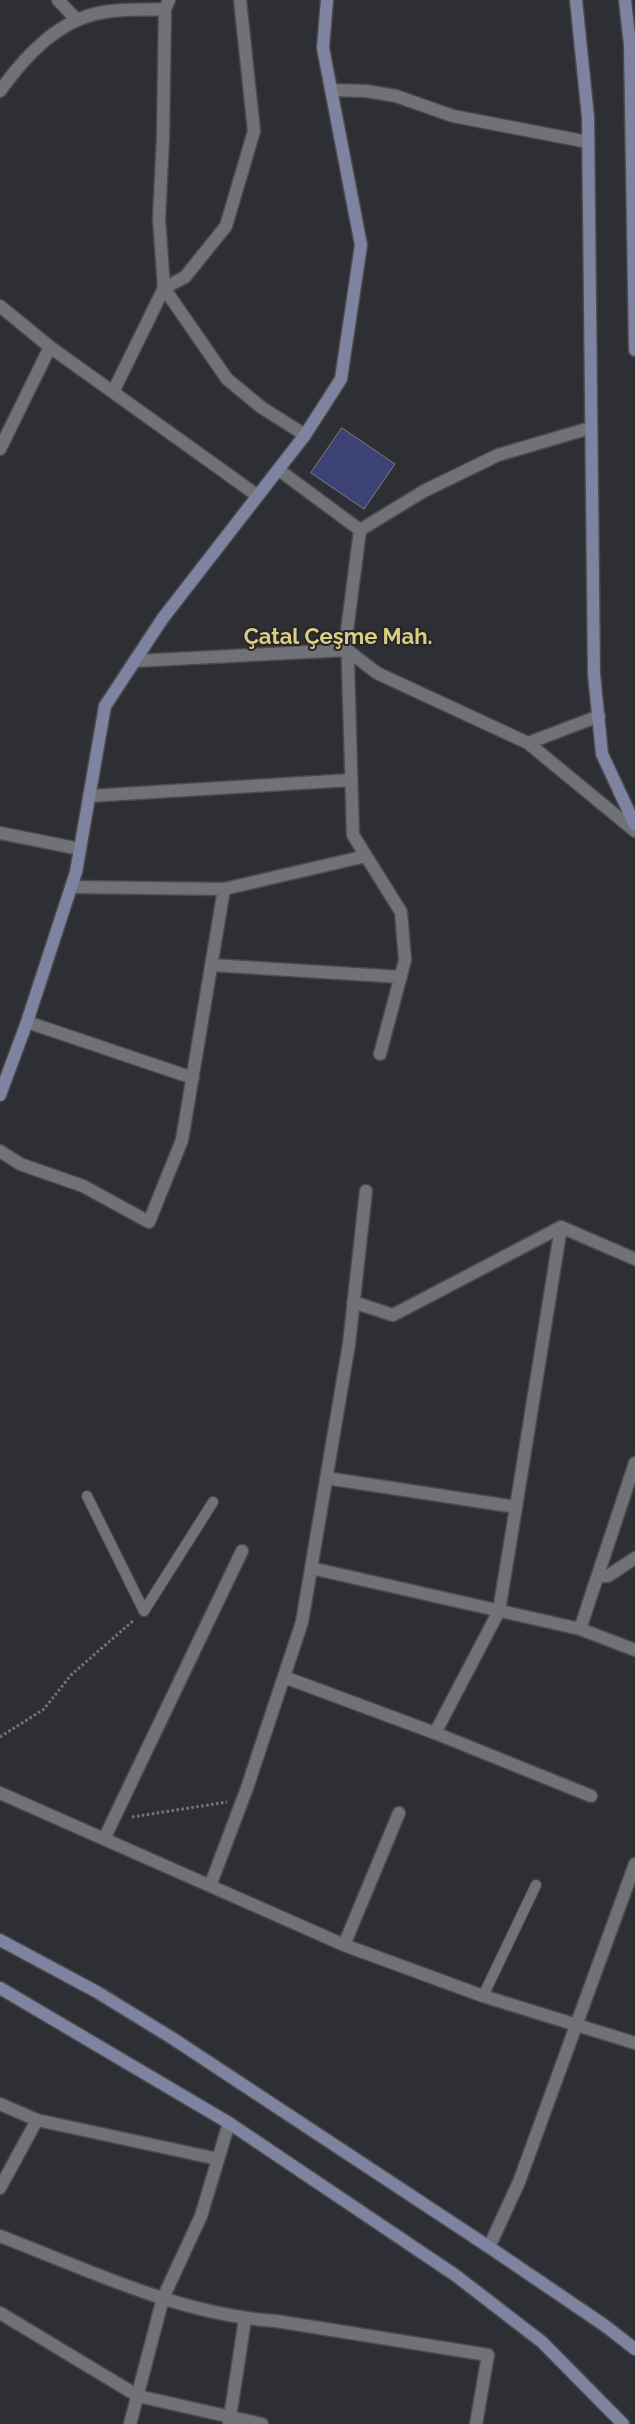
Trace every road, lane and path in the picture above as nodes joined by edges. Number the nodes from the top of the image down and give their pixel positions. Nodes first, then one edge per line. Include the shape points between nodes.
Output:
1 (58, 0) edge
2 (240, 0) edge
3 (328, 0) edge
4 (576, 0) edge
5 (625, 0) edge
6 (167, 5) edge
7 (104, 6) edge
8 (78, 20) junction
9 (331, 90) junction
10 (0, 91) edge
11 (588, 142) junction
12 (634, 162) edge
13 (164, 288) junction
14 (0, 306) edge
15 (50, 347) junction
16 (635, 350) edge
17 (113, 392) junction
18 (590, 428) junction
19 (305, 435) junction
20 (0, 450) edge
21 (279, 470) junction
22 (258, 496) junction
23 (360, 530) junction
24 (347, 650) junction
25 (136, 661) junction
26 (599, 716) junction
27 (528, 743) junction
28 (351, 780) junction
29 (89, 796) junction
30 (635, 825) edge
31 (635, 830) edge
32 (0, 833) edge
33 (80, 850) junction
34 (366, 856) junction
35 (72, 887) junction
36 (224, 889) junction
37 (212, 965) junction
38 (401, 977) junction
39 (27, 1022) junction
40 (380, 1054) dead end
41 (192, 1078) junction
42 (0, 1093) edge
43 (0, 1151) edge
44 (366, 1191) dead end
45 (561, 1227) junction
46 (635, 1259) edge
47 (353, 1302) junction
48 (635, 1463) edge
49 (326, 1478) junction
50 (86, 1496) dead end
51 (212, 1502) dead end
52 (516, 1507) junction
53 (242, 1551) dead end
54 (635, 1558) edge
55 (312, 1568) junction
56 (598, 1576) junction
57 (144, 1611) junction
58 (499, 1611) junction
59 (580, 1628) junction
60 (635, 1650) edge
61 (284, 1677) junction
62 (435, 1733) junction
63 (0, 1737) edge
64 (0, 1793) edge
65 (591, 1796) dead end
66 (243, 1799) junction
67 (399, 1813) dead end
68 (114, 1820) junction
69 (104, 1839) junction
70 (634, 1871) edge
71 (536, 1884) dead end
72 (210, 1886) junction
73 (0, 1940) edge
74 (344, 1945) junction
75 (0, 1988) edge
76 (484, 1996) junction
77 (576, 2024) junction
78 (635, 2043) edge
79 (0, 2104) edge
80 (37, 2120) junction
81 (229, 2123) junction
82 (218, 2159) junction
83 (0, 2188) edge
84 (0, 2236) edge
85 (489, 2247) junction
86 (163, 2298) junction
87 (0, 2313) edge
88 (246, 2319) junction
89 (635, 2349) edge
90 (138, 2396) junction
91 (230, 2420) edge
92 (130, 2424) edge
93 (262, 2424) edge
94 (476, 2424) edge
95 (623, 2424) edge

1 - 8 street
2 - 13 street via 254,131 226,226 185,277
3 - 9 street via 323,48
4 - 11 street
5 - 12 street
6 - 7 street
6 - 13 street via 158,219
7 - 8 street
8 - 10 street via 56,31 19,64
9 - 11 street via 396,96 453,116
9 - 19 street via 361,245 341,379
11 - 18 street
12 - 16 street
13 - 17 street
13 - 19 street via 227,378 261,407
14 - 15 street
15 - 17 street
15 - 20 street
17 - 22 street
18 - 23 street via 498,455 424,491
18 - 26 street via 594,674
19 - 21 street
21 - 22 street
21 - 23 street
22 - 25 street via 163,618
23 - 24 street
24 - 25 street
24 - 27 street via 377,673
24 - 28 street
25 - 29 street via 105,706
26 - 27 street
26 - 30 street via 602,754
27 - 31 street
28 - 29 street
28 - 34 street via 353,835
29 - 33 street
32 - 33 street
33 - 35 street
34 - 36 street
34 - 38 street via 401,912 405,960
35 - 36 street
35 - 39 street
36 - 37 street
37 - 38 street
37 - 41 street
38 - 40 street
39 - 41 street
39 - 42 street
41 - 43 street via 182,1140 149,1222 83,1186 20,1164
44 - 47 street
45 - 46 street
45 - 47 street via 393,1316
45 - 52 street
47 - 49 street
48 - 56 street
49 - 52 street
49 - 55 street
50 - 57 lane
51 - 57 lane
52 - 58 street
53 - 68 street
54 - 56 street via 608,1576
55 - 58 street
55 - 61 street via 302,1622
56 - 59 street
57 - 63 path via 71,1675 44,1709
58 - 59 street
58 - 62 street
59 - 60 street
61 - 62 street
61 - 66 street
62 - 65 street
64 - 69 street
66 - 68 path
66 - 72 street
67 - 74 street
68 - 69 street
69 - 72 street
70 - 77 street
71 - 76 lane
72 - 74 street
73 - 85 street via 97,1992 172,2038
74 - 76 street
75 - 81 street
76 - 77 street
77 - 78 street
77 - 85 street via 519,2182
79 - 80 street
80 - 82 street
80 - 83 street
81 - 82 street
81 - 95 street via 498,2307 542,2342
82 - 86 street via 201,2216
84 - 86 street
85 - 89 street
86 - 88 street
86 - 90 street
87 - 90 street
88 - 91 street
88 - 94 street via 488,2354
90 - 91 street
90 - 92 street
91 - 93 street

